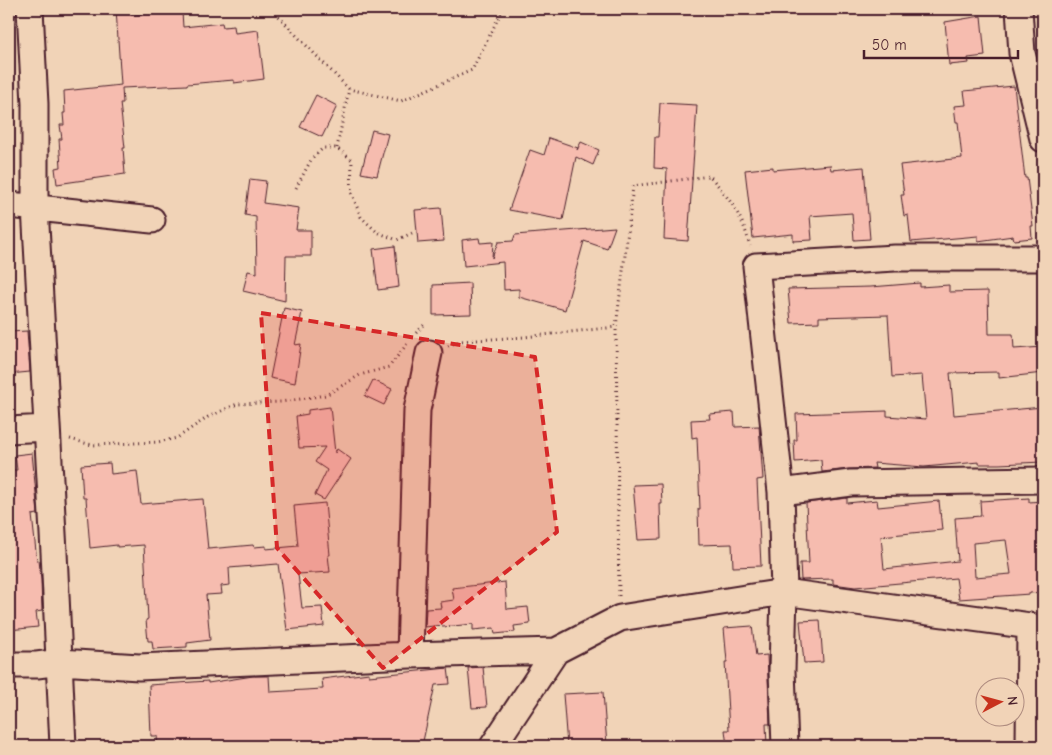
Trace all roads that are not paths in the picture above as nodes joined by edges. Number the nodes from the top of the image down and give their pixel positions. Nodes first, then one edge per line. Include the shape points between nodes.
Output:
1 (30, 9) edge
2 (1019, 9) edge
3 (1043, 139) edge
4 (9, 205) edge
5 (35, 207) junction
6 (152, 220) dead end
7 (1043, 258) edge
8 (430, 352) road end
9 (47, 428) junction
10 (9, 430) edge
11 (1043, 480) edge
12 (781, 492) junction
13 (784, 592) junction
14 (1036, 627) edge
15 (556, 651) junction
16 (410, 655) junction
17 (60, 662) junction
18 (9, 665) edge
19 (63, 746) edge
20 (493, 746) edge
21 (785, 746) edge
22 (1029, 746) edge

1 - 5 street via 36,104
2 - 3 street via 1022,53
4 - 5 street
5 - 6 street
5 - 9 street
7 - 12 street via 895,258 756,266
8 - 16 street via 417,410
9 - 10 street
9 - 17 street
11 - 12 street via 851,483
12 - 13 street
13 - 14 street
13 - 15 street via 620,618
13 - 21 street via 782,671
14 - 22 street
15 - 16 street
15 - 20 street
16 - 17 street via 139,667
17 - 18 street
17 - 19 street

